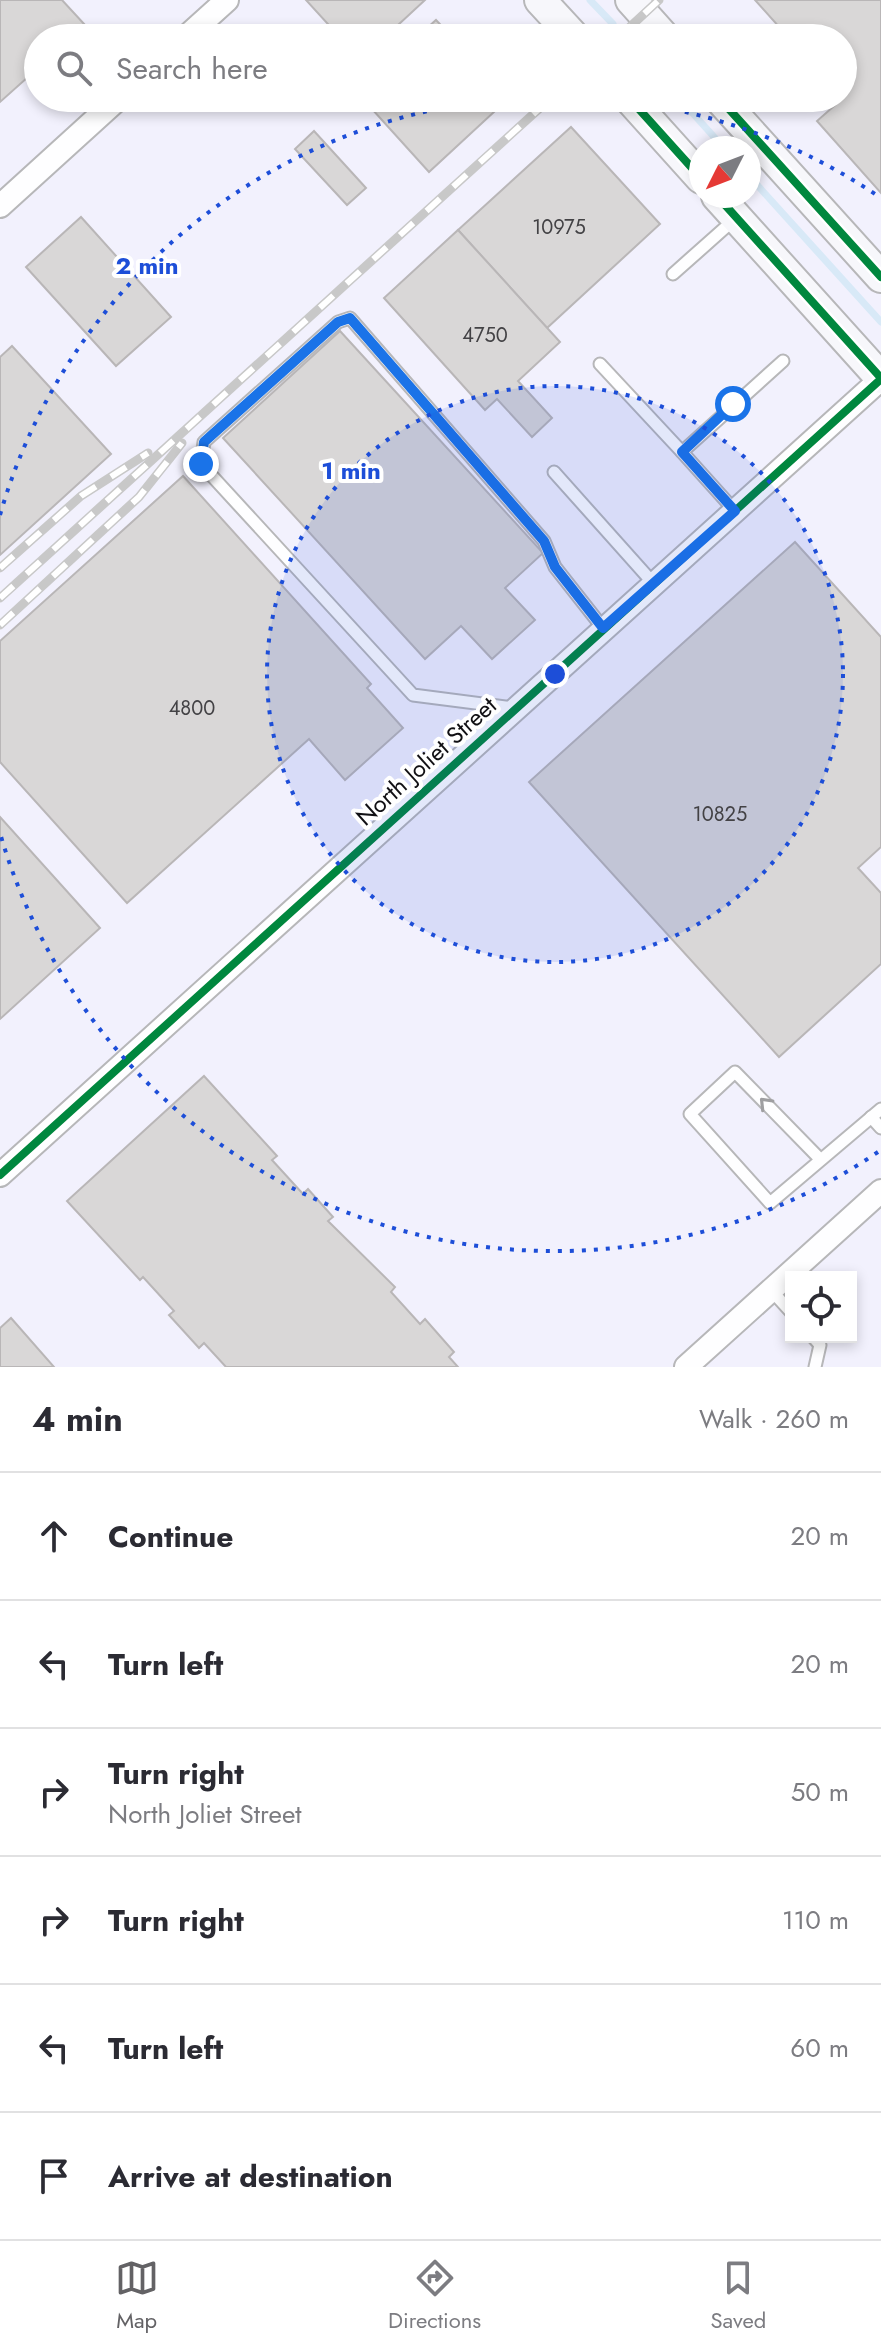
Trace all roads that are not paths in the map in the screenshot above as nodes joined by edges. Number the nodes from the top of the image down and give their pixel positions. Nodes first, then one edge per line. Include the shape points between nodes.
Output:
1 (227, 0) edge
2 (540, 0) edge
3 (631, 0) edge
4 (200, 24) edge
5 (562, 24) edge
6 (652, 24) edge
7 (104, 112) edge
8 (642, 112) edge
9 (732, 112) edge
10 (689, 165) edge
11 (0, 206) edge
12 (726, 208) edge
13 (728, 208) edge
14 (673, 274) dead end
15 (881, 277) edge
16 (783, 361) dead end
17 (600, 364) dead end
18 (881, 378) edge
19 (682, 452) junction
20 (554, 472) dead end
21 (735, 511) junction
22 (654, 584) junction
23 (603, 628) junction
24 (514, 708) junction
25 (876, 1113) edge
26 (881, 1128) edge
27 (820, 1159) junction
28 (0, 1175) edge
29 (881, 1191) edge
30 (771, 1290) junction
31 (785, 1305) edge
32 (818, 1343) edge
33 (686, 1367) edge
34 (815, 1367) edge

1 - 4 street
2 - 5 main road
3 - 6 main road
7 - 11 street
8 - 10 main road
9 - 15 main road
12 - 14 lane
13 - 18 main road
16 - 19 lane
17 - 19 lane
18 - 21 street, North Joliet Street
19 - 21 lane
20 - 22 lane
21 - 22 street, North Joliet Street
22 - 23 street, North Joliet Street
23 - 24 street, North Joliet Street
23 - 24 lane via 555,567 544,541 350,318 338,322 204,442 201,464 413,695
24 - 28 street, North Joliet Street
25 - 26 lane
25 - 27 lane
27 -> 27 lane via 735,1072 690,1114 770,1203
29 - 30 street
30 - 31 lane
30 - 33 street
32 - 34 lane

